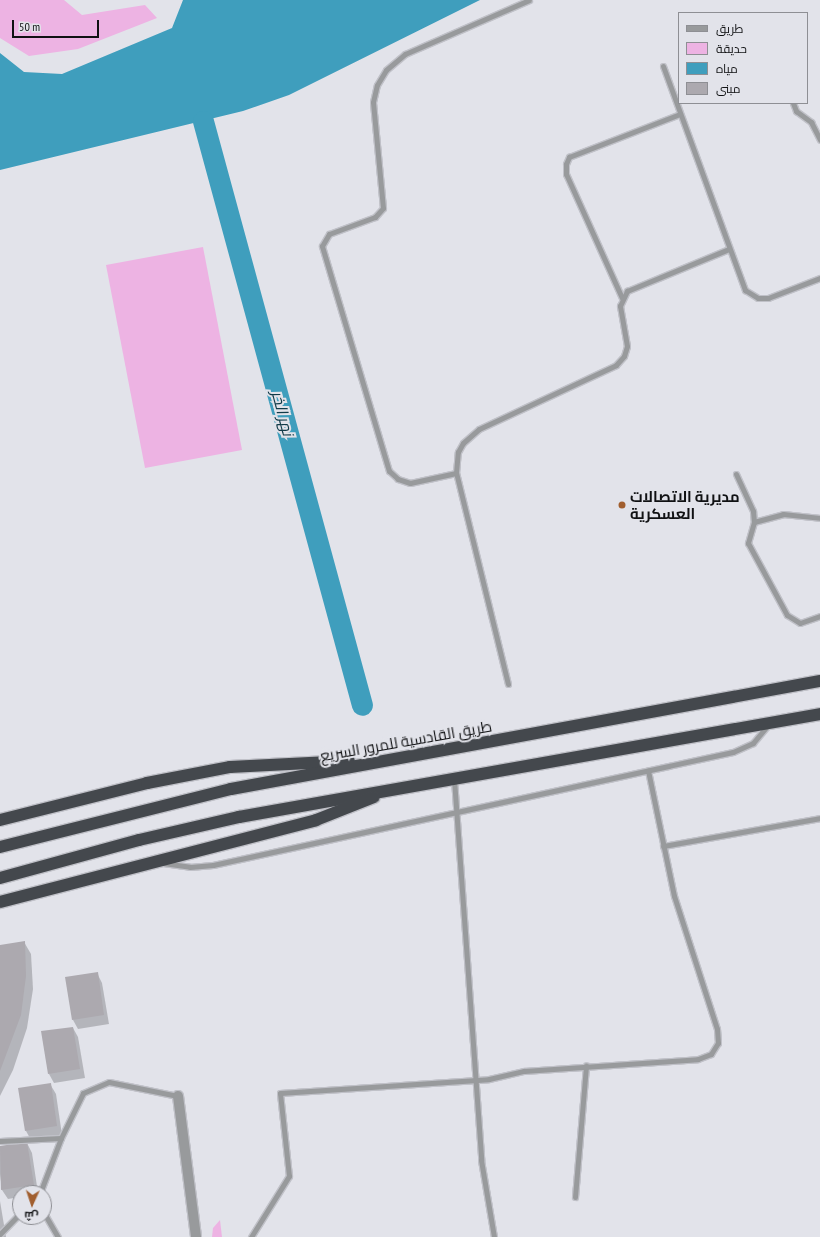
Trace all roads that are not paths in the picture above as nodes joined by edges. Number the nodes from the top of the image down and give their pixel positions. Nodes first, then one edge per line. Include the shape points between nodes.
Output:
1 (529, 0) edge
2 (662, 66) dead end
3 (793, 104) edge
4 (680, 114) junction
5 (820, 140) edge
6 (729, 249) junction
7 (820, 278) edge
8 (622, 298) junction
9 (456, 473) junction
10 (736, 474) dead end
11 (820, 518) edge
12 (754, 522) junction
13 (820, 616) edge
14 (820, 681) edge
15 (508, 684) dead end
16 (820, 714) edge
17 (769, 723) junction
18 (396, 759) junction
19 (648, 770) junction
20 (454, 778) junction
21 (403, 786) junction
22 (457, 812) junction
23 (820, 818) edge
24 (0, 820) edge
25 (663, 846) junction
26 (0, 847) edge
27 (157, 861) junction
28 (0, 878) edge
29 (0, 902) edge
30 (586, 1065) junction
31 (475, 1080) junction
32 (178, 1096) joint
33 (61, 1138) junction
34 (0, 1141) edge
35 (43, 1185) edge
36 (575, 1197) dead end
37 (12, 1221) edge
38 (51, 1225) edge
39 (0, 1234) edge
40 (58, 1237) edge
41 (196, 1237) edge
42 (251, 1237) edge
43 (494, 1237) edge

1 - 9 lane via 405,54 386,70 377,85 373,102 383,208 376,217 329,234 322,246 389,471 398,479 410,483
2 - 4 lane
3 - 5 lane via 796,111 811,122
4 - 6 lane
4 - 8 lane via 569,157 566,164 566,174
6 - 7 lane via 742,286 749,294 758,298 768,298
6 - 8 lane via 631,289
8 - 9 lane via 620,306 627,346 620,361 470,435 458,452
9 - 15 lane
10 - 12 lane via 753,511
11 - 12 lane via 783,514
12 - 13 lane via 748,543 787,615 800,623
14 - 18 highway, طريق القادسية للمرور السريع
16 - 17 highway
17 - 19 lane via 756,740 740,750
17 - 20 highway
18 - 24 highway via 230,767 147,783
18 - 26 highway, طريق القادسية للمرور السريع via 231,789
19 - 22 lane
19 - 25 lane
20 - 21 highway
20 - 22 lane
21 - 27 highway via 316,820
21 - 28 highway via 239,817 139,840
22 - 27 lane via 213,865 179,866
22 - 31 lane
23 - 25 lane
25 - 30 lane via 674,896 718,1029 718,1043 711,1054 698,1059
27 - 29 highway
30 - 31 lane via 524,1071
30 - 36 lane
31 - 42 lane via 280,1092 289,1176
31 - 43 lane via 480,1160
32 - 33 lane via 109,1082 83,1093
32 - 41 street
33 - 34 lane
33 - 35 lane
37 - 39 lane
38 - 40 lane

